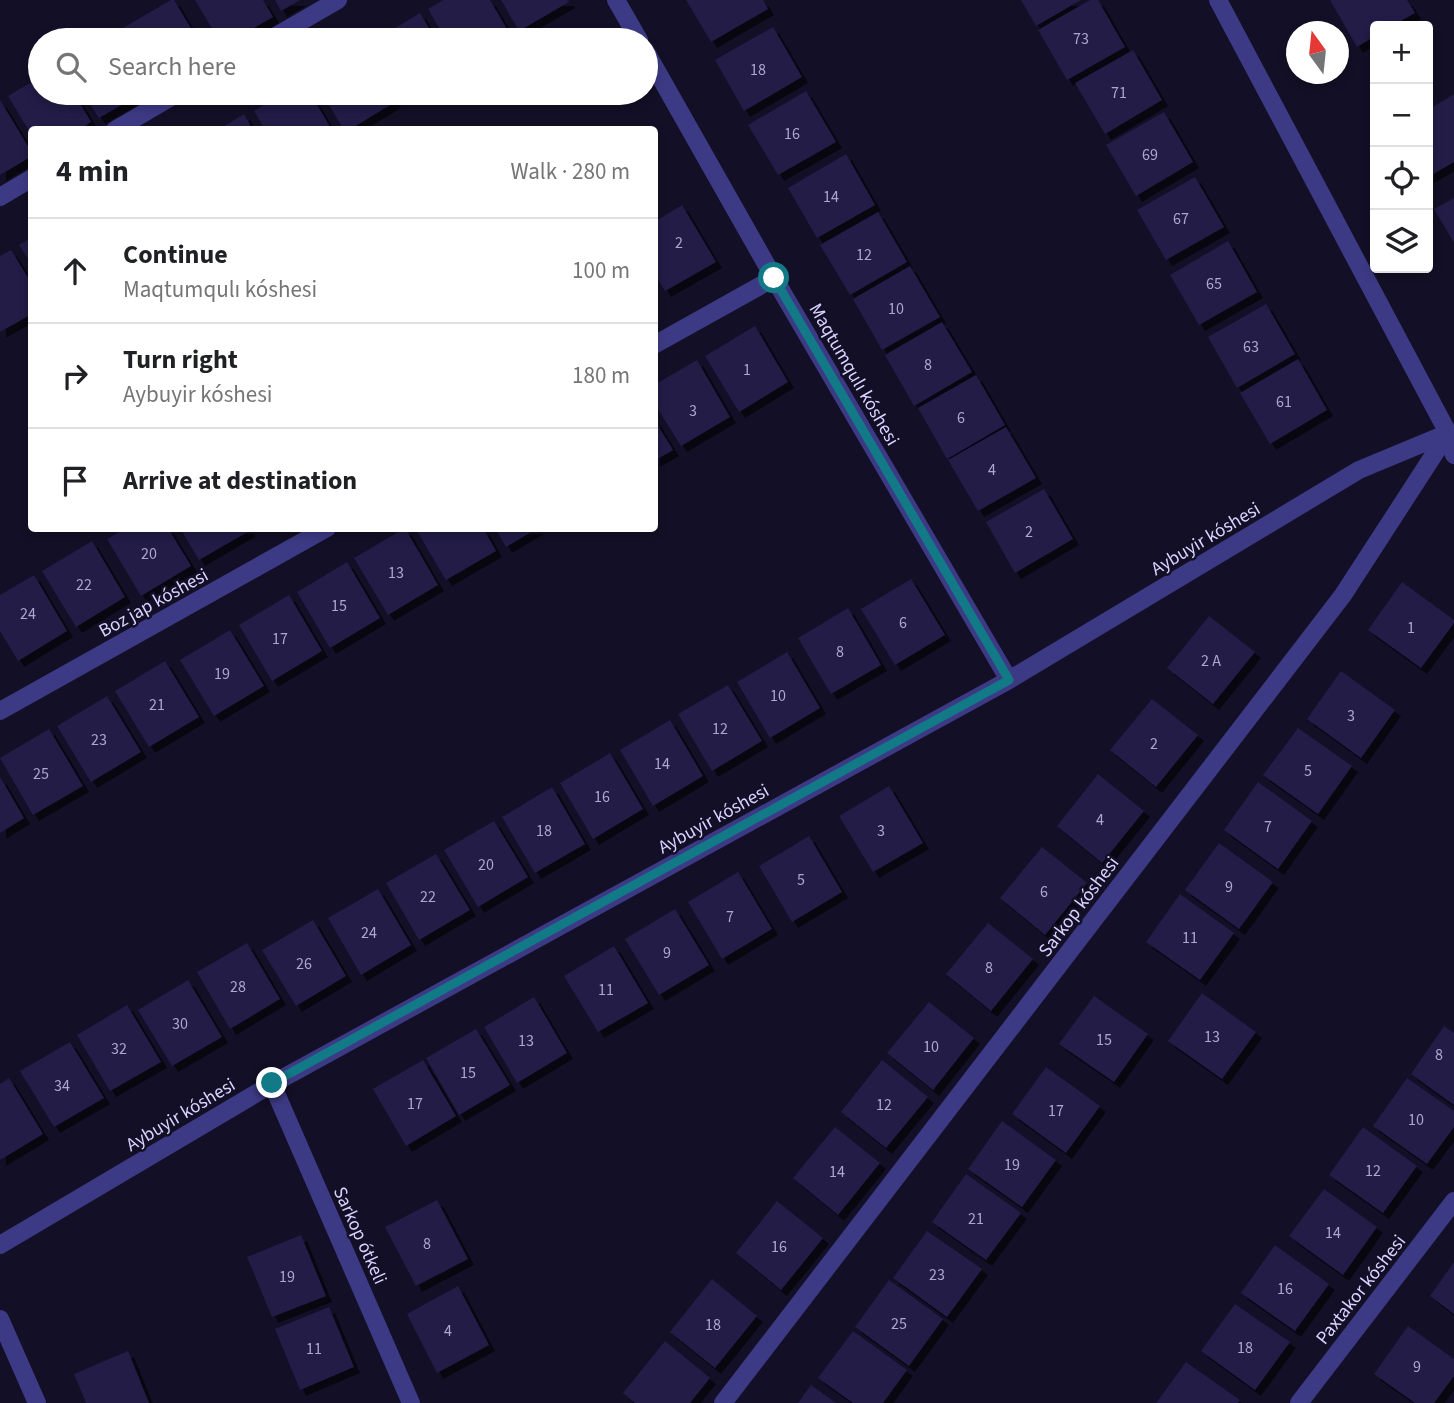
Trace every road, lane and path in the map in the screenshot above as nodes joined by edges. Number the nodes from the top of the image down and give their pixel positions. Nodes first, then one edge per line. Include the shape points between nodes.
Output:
1 (338, 0) edge
2 (616, 0) edge
3 (1218, 0) edge
4 (290, 28) edge
5 (632, 28) edge
6 (658, 73) edge
7 (158, 105) edge
8 (122, 126) edge
9 (28, 180) edge
10 (0, 197) edge
11 (774, 278) junction
12 (658, 343) edge
13 (1451, 429) edge
14 (1454, 455) edge
15 (320, 532) edge
16 (1009, 680) junction
17 (0, 712) edge
18 (272, 1083) junction
19 (1454, 1201) edge
20 (0, 1245) edge
21 (0, 1319) edge
22 (37, 1403) edge
23 (411, 1403) edge
24 (723, 1403) edge
25 (1299, 1403) edge

1 - 4 street
2 - 5 street
3 - 13 street
6 - 11 street, Maqtumqulı kóshesi
7 - 8 street
9 - 10 street
11 - 12 street
11 - 16 street, Maqtumqulı kóshesi
13 - 14 street
13 - 16 street, Aybuyir kóshesi via 1359,470
13 - 24 street, Sarkop kóshesi via 1343,595
15 - 17 street, Boz jap kóshesi
16 - 18 street, Aybuyir kóshesi
18 - 20 street, Aybuyir kóshesi
18 - 23 street, Sarkop ótkeli
19 - 25 street, Paxtakor kóshesi
21 - 22 street

